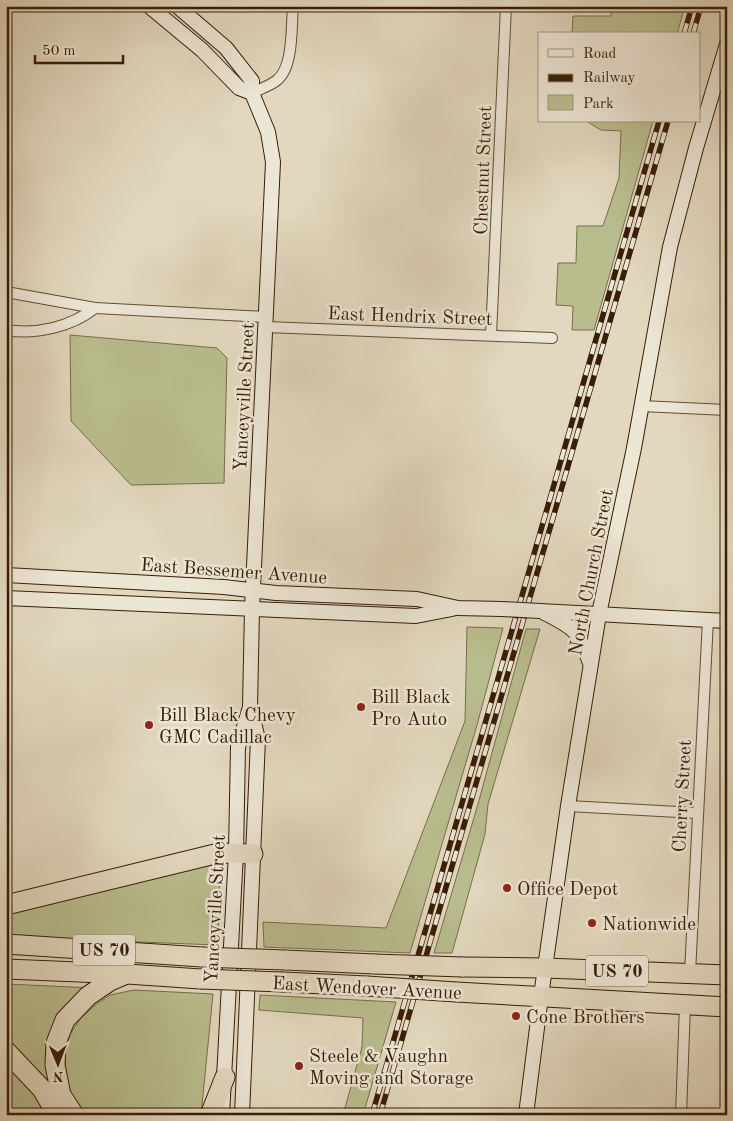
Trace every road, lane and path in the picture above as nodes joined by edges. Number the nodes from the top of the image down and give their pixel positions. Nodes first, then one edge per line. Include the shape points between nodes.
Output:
1 (149, 6) edge
2 (177, 6) edge
3 (292, 6) edge
4 (506, 6) edge
5 (727, 44) edge
6 (252, 93) junction
7 (6, 292) edge
8 (95, 308) junction
9 (266, 322) junction
10 (6, 330) edge
11 (491, 336) junction
12 (552, 338) dead end
13 (641, 406) junction
14 (727, 410) edge
15 (6, 576) edge
16 (253, 590) junction
17 (6, 598) edge
18 (458, 608) junction
19 (252, 609) junction
20 (540, 611) junction
21 (599, 614) junction
22 (708, 620) junction
23 (727, 621) edge
24 (591, 666) junction
25 (250, 707) junction
26 (568, 806) junction
27 (697, 813) junction
28 (244, 854) junction
29 (6, 905) edge
30 (6, 944) edge
31 (545, 968) junction
32 (6, 969) edge
33 (690, 973) junction
34 (127, 974) junction
35 (727, 975) edge
36 (541, 996) junction
37 (685, 1005) junction
38 (727, 1007) edge
39 (6, 1051) edge
40 (224, 1077) junction
41 (57, 1115) edge
42 (74, 1115) edge
43 (210, 1115) edge
44 (222, 1115) edge
45 (242, 1115) edge
46 (526, 1115) edge
47 (681, 1115) edge

1 - 6 main road via 202,50 239,88
2 - 6 main road, Yanceyville Street via 226,48 252,81
3 - 6 street via 285,70 276,81
4 - 11 street, Chestnut Street
5 - 13 main road, North Church Street via 670,247
6 - 9 main road, Yanceyville Street via 268,132 273,162
7 - 8 street, East Hendrix Street
8 - 9 street, East Hendrix Street
8 - 10 street via 84,317 53,328
9 - 11 street, East Hendrix Street
9 - 16 main road, Yanceyville Street
11 - 12 street, East Hendrix Street
13 - 14 street
13 - 21 main road, North Church Street
15 - 16 main road, East Bessemer Avenue
16 - 18 main road, East Bessemer Avenue via 417,599
16 - 19 main road, Yanceyville Street
17 - 19 main road, East Bessemer Avenue
18 - 19 main road, East Bessemer Avenue via 416,616
18 - 20 main road, East Bessemer Avenue, bridge
19 - 25 main road, Yanceyville Street
20 - 21 main road, East Bessemer Avenue
20 - 24 main road via 576,632
21 - 22 main road, East Bessemer Avenue
21 - 24 main road, North Church Street
22 - 23 main road, East Bessemer Avenue
22 - 27 street, Cherry Street
24 - 26 main road, North Church Street
25 - 28 main road, Yanceyville Street via 258,739
25 - 28 main road, Yanceyville Street via 238,747
26 - 27 street
26 - 31 main road, North Church Street
27 - 33 street, Cherry Street
28 - 29 highway via 219,853
28 - 40 main road, Yanceyville Street
28 - 45 main road, Yanceyville Street
30 - 31 highway, East Wendover Avenue / US 70, bridge via 202,957
31 - 33 highway, East Wendover Avenue / US 70
31 - 36 main road, North Church Street
32 - 34 highway, East Wendover Avenue / US 70
33 - 35 highway, East Wendover Avenue / US 70
34 - 36 highway, East Wendover Avenue / US 70, bridge
34 - 42 highway via 88,996 66,1020 56,1043 55,1065 61,1095
36 - 37 highway, East Wendover Avenue / US 70
36 - 46 main road, North Church Street
37 - 38 highway, East Wendover Avenue / US 70
37 - 47 street
39 - 41 highway via 42,1089
40 - 43 highway
40 - 44 main road, Yanceyville Street

